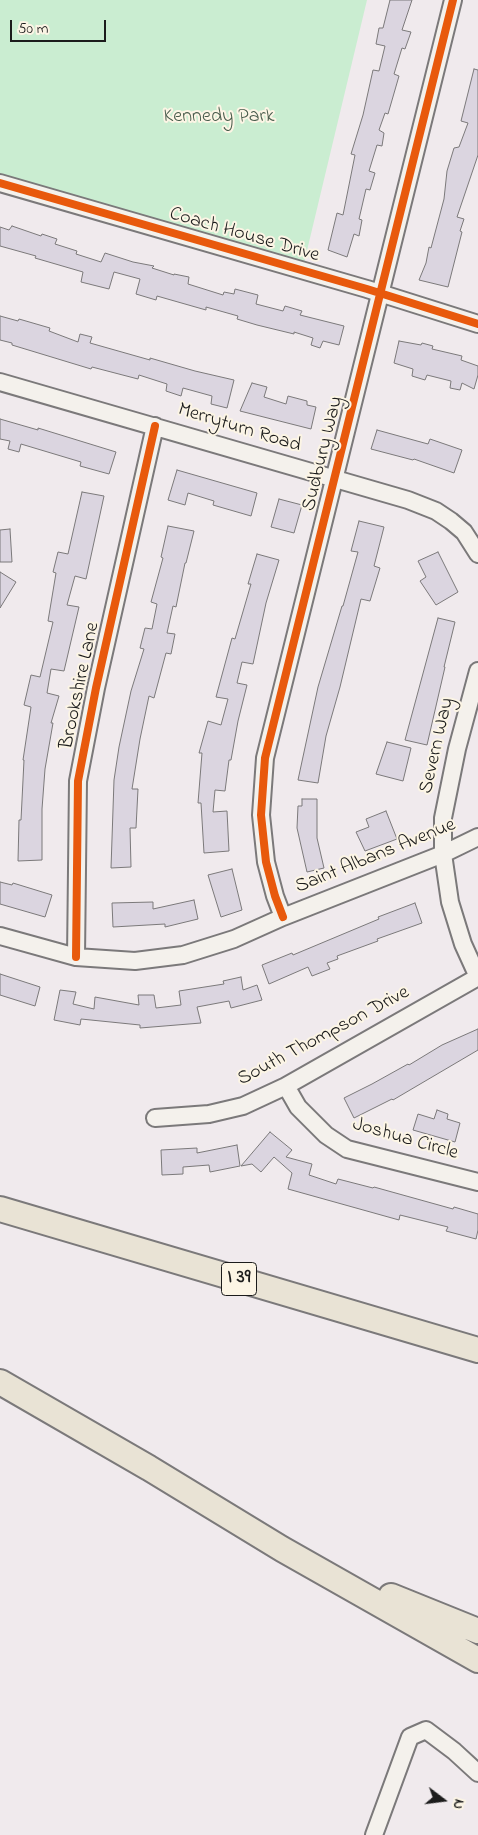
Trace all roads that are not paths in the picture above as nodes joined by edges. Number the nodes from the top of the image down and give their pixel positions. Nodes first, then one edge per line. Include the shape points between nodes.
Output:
1 (453, 0) edge
2 (0, 183) edge
3 (382, 293) junction
4 (478, 324) edge
5 (0, 382) edge
6 (154, 426) junction
7 (335, 480) junction
8 (478, 554) edge
9 (478, 671) edge
10 (478, 837) edge
11 (443, 854) junction
12 (283, 917) junction
13 (0, 936) edge
14 (76, 957) junction
15 (478, 977) edge
16 (286, 1086) junction
17 (154, 1118) dead end
18 (478, 1182) edge
19 (4, 1210) edge
20 (478, 1334) edge
21 (478, 1350) edge
22 (0, 1382) edge
23 (308, 1564) junction
24 (478, 1631) edge
25 (478, 1660) edge
26 (478, 1773) edge
27 (374, 1835) edge

1 - 3 street, Sudbury Way
2 - 3 street, Coach House Drive
3 - 4 street, Coach House Drive
3 - 7 street, Sudbury Way
5 - 6 street, Merryturn Road
6 - 7 street, Merryturn Road
6 - 14 street, Brookshire Lane via 78,781
7 - 8 street, Merryturn Road via 436,511 464,532
7 - 12 street, Sudbury Way via 265,758 261,815 266,862
9 - 11 street, Severn Way via 443,818
10 - 11 street, Saint Albans Avenue
11 - 12 street, Saint Albans Avenue
11 - 15 street, Severn Way via 450,902 463,944
12 - 14 street, Saint Albans Avenue via 234,939 183,955 135,961
13 - 14 street, Saint Albans Avenue
15 - 16 street, South Thompson Drive
16 - 17 street, South Thompson Drive via 242,1106 209,1114
16 - 18 street, Joshua Circle via 298,1107 326,1135 347,1149
19 - 20 highway
19 - 21 highway, I 39
22 - 23 highway
23 - 24 highway
23 - 25 highway
26 - 27 street via 426,1730 410,1737

